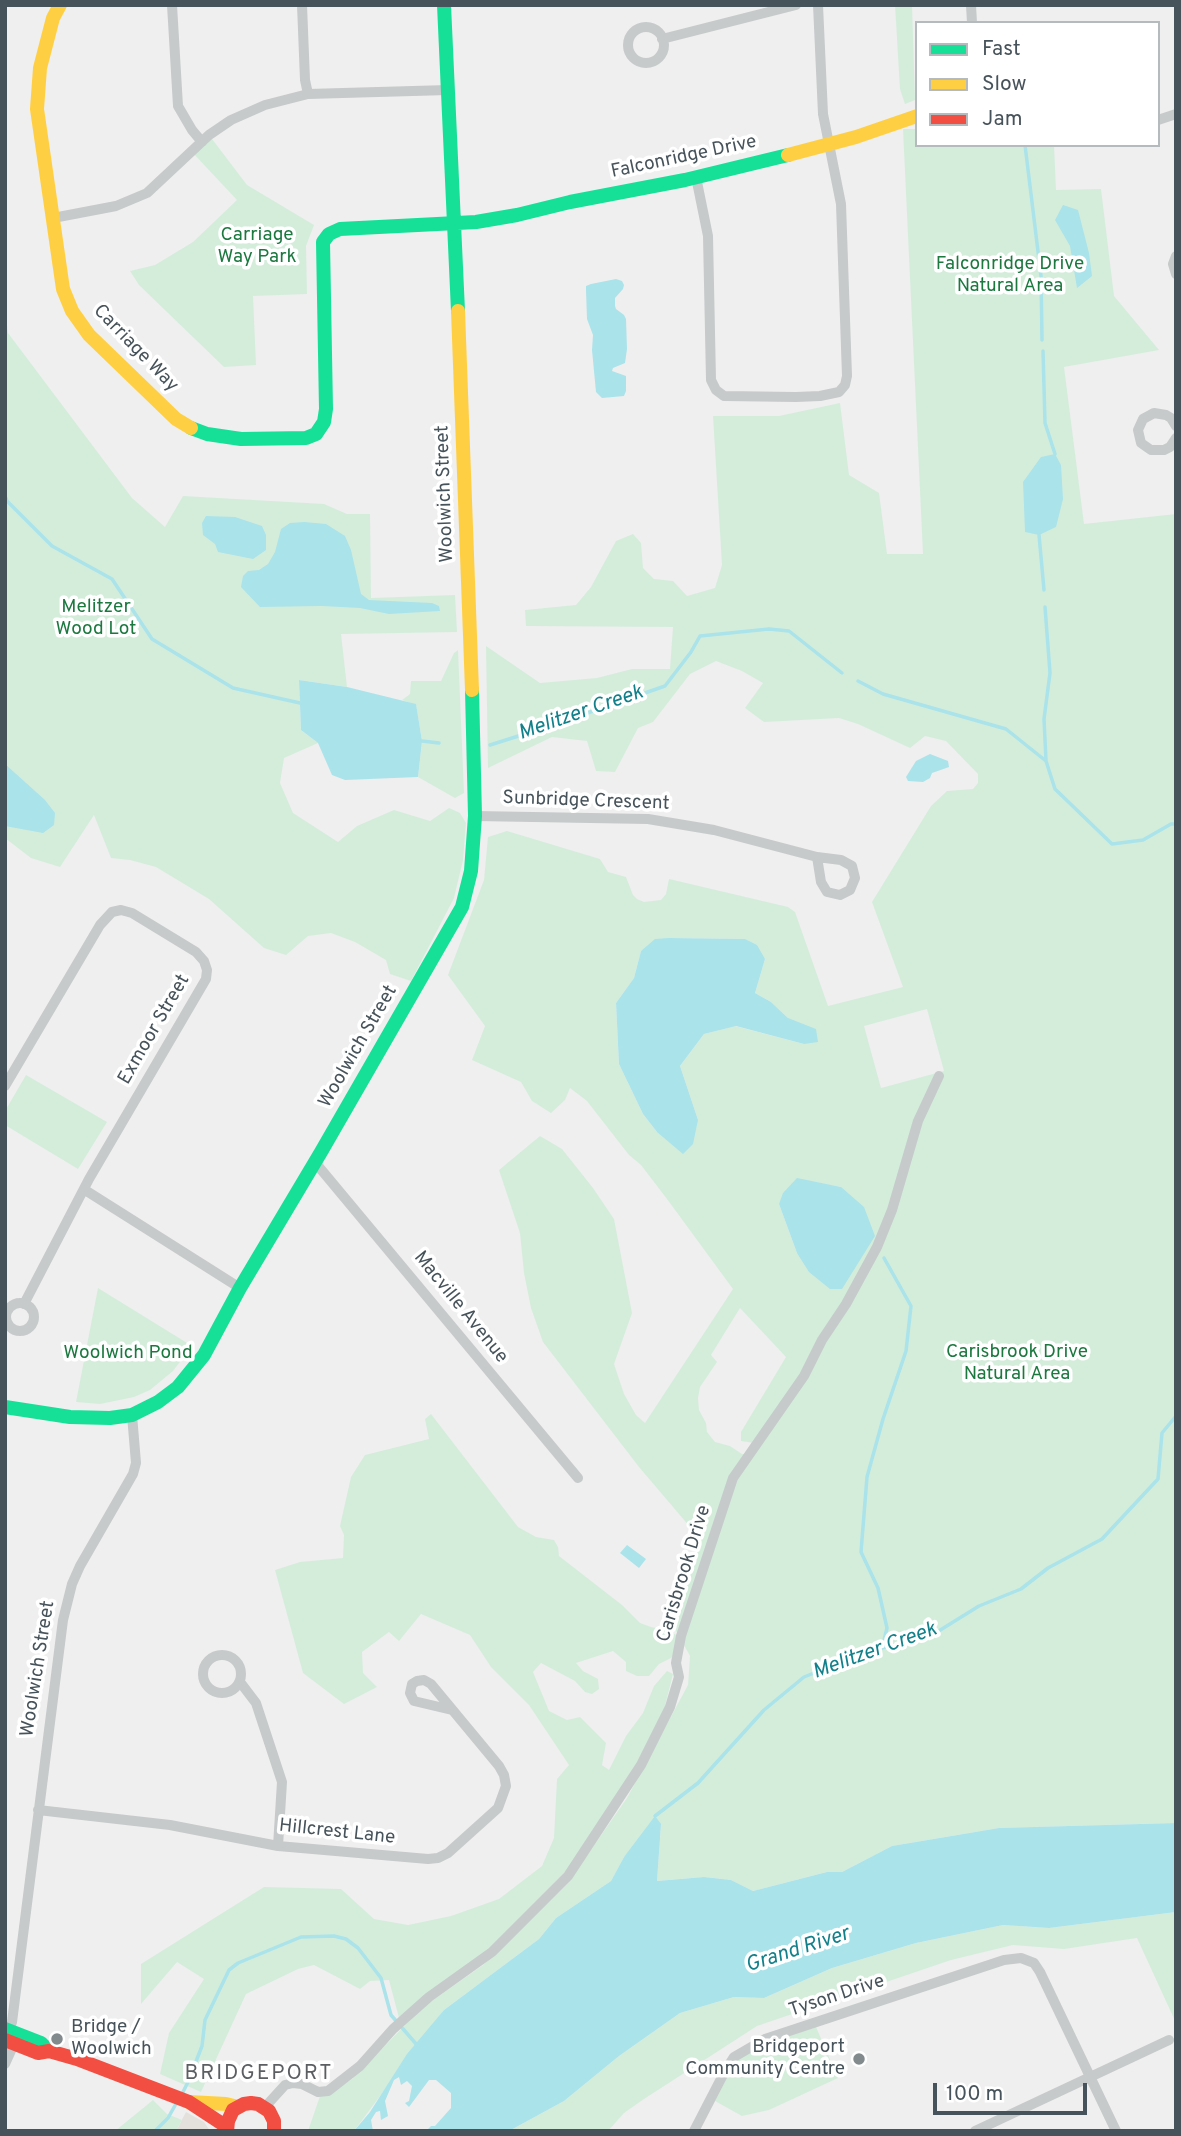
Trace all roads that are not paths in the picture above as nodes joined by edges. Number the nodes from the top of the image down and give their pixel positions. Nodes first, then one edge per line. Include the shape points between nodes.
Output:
1 (60, 5) edge
2 (172, 5) edge
3 (302, 5) edge
4 (444, 5) edge
5 (796, 5) edge
6 (818, 5) edge
7 (662, 39) dead end
8 (448, 90) junction
9 (308, 94) junction
10 (915, 117) edge
11 (202, 142) junction
12 (829, 144) junction
13 (696, 177) junction
14 (53, 218) junction
15 (455, 224) junction
16 (1176, 256) edge
17 (1176, 274) edge
18 (1176, 424) edge
19 (1176, 438) edge
20 (475, 816) junction
21 (817, 857) junction
22 (939, 1076) dead end
23 (5, 1086) edge
24 (314, 1161) junction
25 (85, 1190) junction
26 (240, 1288) junction
27 (24, 1304) dead end
28 (5, 1407) edge
29 (132, 1415) junction
30 (578, 1478) dead end
31 (240, 1682) junction
32 (452, 1710) dead end
33 (38, 1810) junction
34 (278, 1846) junction
35 (8, 2036) edge
36 (1169, 2040) dead end
37 (5, 2064) edge
38 (1091, 2077) junction
39 (189, 2102) junction
40 (238, 2106) junction
41 (265, 2107) junction
42 (227, 2129) edge
43 (276, 2129) edge
44 (694, 2131) edge
45 (975, 2131) edge
46 (1116, 2131) edge

1 - 14 street, Carriage Way via 52,18 40,68 37,109
2 - 11 street via 178,106
3 - 9 street
4 - 8 street, Woolwich Street
5 - 7 street
6 - 12 street via 823,114
8 - 9 street
8 - 15 street, Woolwich Street
9 - 11 street via 231,120
10 - 12 street, Falconridge Drive
11 - 14 street via 147,193 116,206
12 - 13 street, Falconridge Drive
12 - 13 street via 842,217 846,376 839,392 796,397 724,396 716,390 711,380 708,236
13 - 15 street, Falconridge Drive
14 - 15 street, Carriage Way via 63,289 89,335 176,419 207,434 241,439 306,438 316,434 324,422 323,242 330,234 340,229
15 - 20 street, Woolwich Street
16 - 17 street
18 - 19 street via 1166,415 1154,413 1143,419 1138,430 1141,443 1151,450 1164,450
20 - 21 street, Sunbridge Crescent via 648,819 714,830
20 - 24 street, Woolwich Street via 471,871 462,907
21 - 21 street, Sunbridge Crescent via 827,892 840,895 850,890 855,878 852,866
22 - 41 street, Carisbrook Drive via 918,1122 877,1247 804,1376 733,1478 681,1636 679,1677 670,1707 641,1765 568,1876 492,1952 429,1997 360,2066 327,2091 285,2085
23 - 25 street, Exmoor Street via 112,912 132,913 204,961 206,979
24 - 26 street, Woolwich Street
24 - 30 street, Macville Avenue
25 - 26 street
25 - 27 street
26 - 29 street, Woolwich Street via 190,1373 158,1402
28 - 29 street via 71,1417
29 - 33 street, Woolwich Street via 133,1474 80,1566 62,1620
31 - 31 street via 239,1664 231,1656 218,1655 204,1667 207,1686 218,1693 231,1692
31 - 34 street via 256,1703 282,1782
32 - 34 street, Hillcrest Lane via 499,1766 506,1786 498,1808 447,1853 428,1859
33 - 34 street, Hillcrest Lane via 170,1825
33 - 35 street, Woolwich Street
35 - 37 street, Woolwich Street
35 - 39 street via 41,2043 49,2051
36 - 38 street
38 - 44 street, Tyson Drive via 1041,1972 1021,1958 1004,1960 765,2039 734,2057
38 - 45 street
38 - 46 street
39 - 40 street
39 - 42 street
40 - 41 street
40 - 42 street
41 - 43 street

